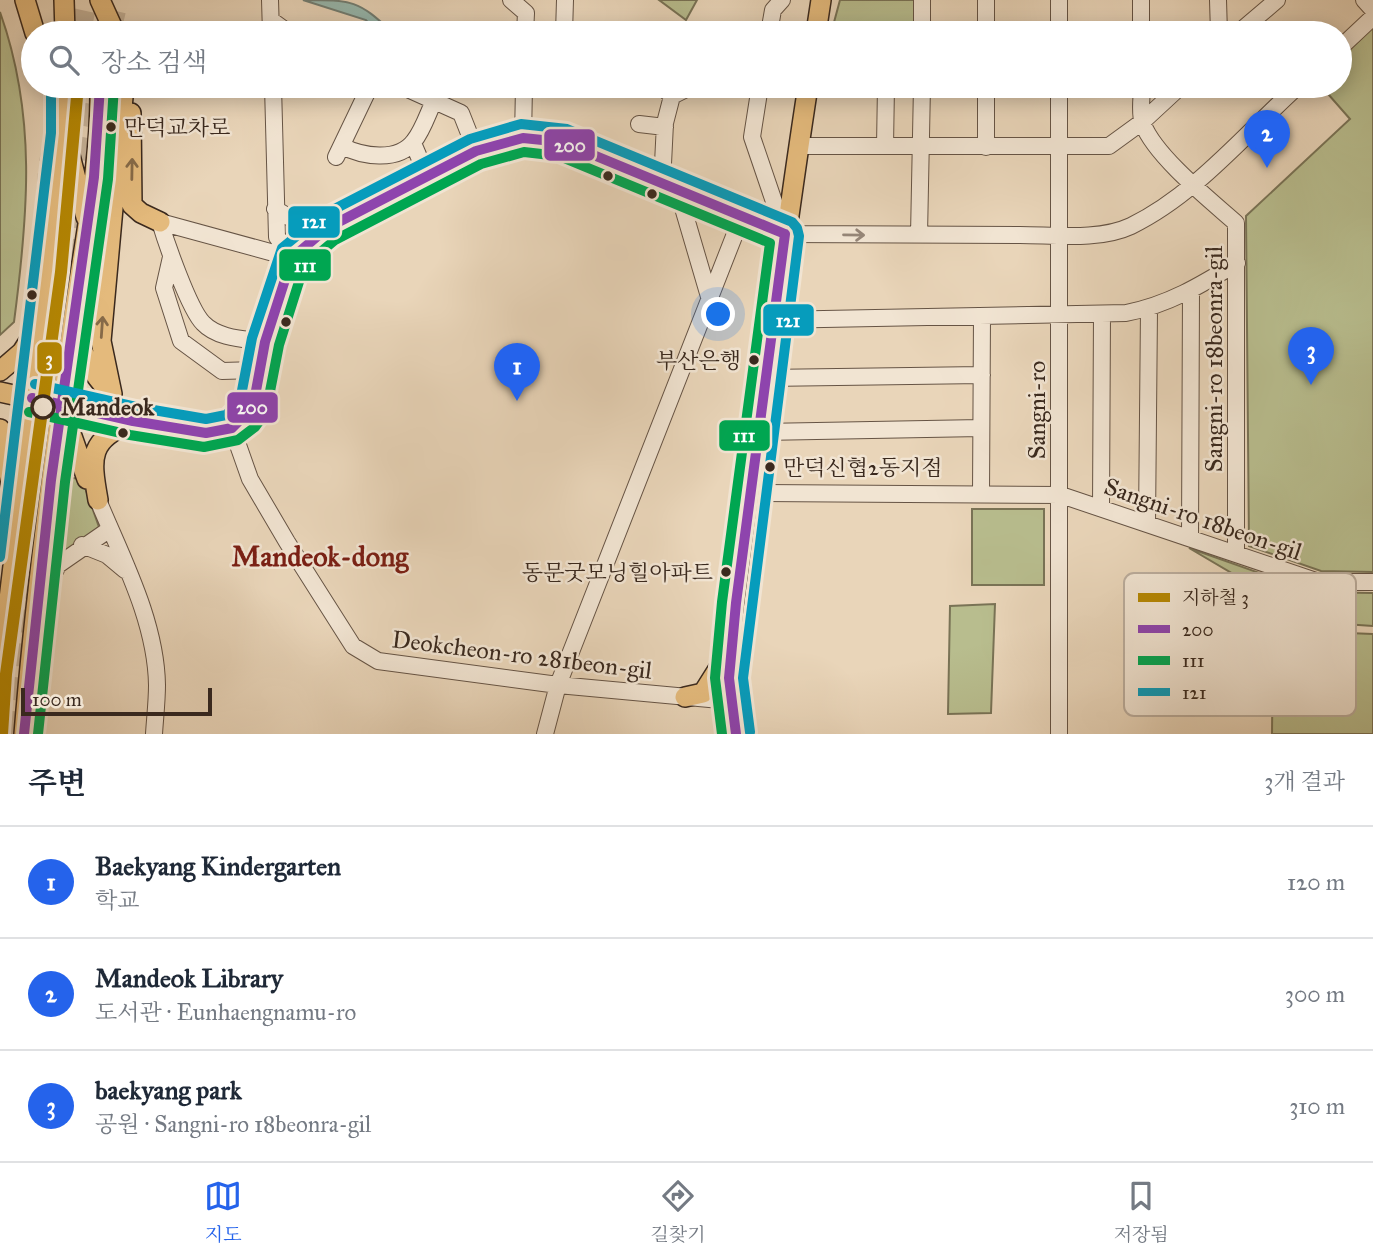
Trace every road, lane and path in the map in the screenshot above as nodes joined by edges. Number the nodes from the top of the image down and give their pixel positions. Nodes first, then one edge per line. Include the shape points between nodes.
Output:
1 (25, 0) edge
2 (64, 0) edge
3 (100, 0) edge
4 (511, 0) edge
5 (565, 0) edge
6 (782, 0) edge
7 (821, 0) edge
8 (922, 0) edge
9 (986, 0) edge
10 (1059, 0) edge
11 (1141, 0) edge
12 (1218, 0) edge
13 (1277, 0) edge
14 (1364, 0) edge
15 (270, 1) edge
16 (1373, 10) edge
17 (1373, 17) edge
18 (32, 21) edge
19 (65, 21) edge
20 (100, 21) edge
21 (110, 21) edge
22 (271, 21) edge
23 (526, 21) edge
24 (564, 21) edge
25 (771, 21) edge
26 (818, 21) edge
27 (922, 21) edge
28 (986, 21) edge
29 (1059, 21) edge
30 (1141, 21) edge
31 (1219, 21) edge
32 (1252, 21) edge
33 (1352, 37) edge
34 (54, 98) edge
35 (65, 98) edge
36 (100, 98) edge
37 (125, 98) edge
38 (128, 98) edge
39 (272, 98) edge
40 (364, 98) edge
41 (427, 98) edge
42 (524, 98) edge
43 (671, 98) edge
44 (754, 98) edge
45 (806, 98) edge
46 (886, 98) edge
47 (922, 98) edge
48 (986, 98) edge
49 (1059, 98) edge
50 (1142, 98) edge
51 (1168, 98) edge
52 (1285, 98) edge
53 (434, 101) junction
54 (1142, 122) junction
55 (639, 124) dead end
56 (665, 127) junction
57 (65, 134) junction
58 (523, 138) junction
59 (413, 143) junction
60 (799, 146) junction
61 (885, 146) junction
62 (921, 147) junction
63 (986, 147) junction
64 (1059, 147) junction
65 (476, 151) junction
66 (427, 176) junction
67 (1192, 184) junction
68 (670, 187) junction
69 (275, 209) junction
70 (742, 216) junction
71 (160, 222) junction
72 (89, 228) junction
73 (327, 228) junction
74 (785, 234) junction
75 (1059, 234) junction
76 (919, 235) junction
77 (171, 257) junction
78 (292, 258) junction
79 (1237, 263) junction
80 (1191, 292) junction
81 (710, 300) junction
82 (1149, 309) junction
83 (74, 314) junction
84 (1102, 314) junction
85 (982, 316) junction
86 (1059, 316) junction
87 (772, 320) junction
88 (41, 323) junction
89 (265, 342) junction
90 (260, 370) junction
91 (0, 371) edge
92 (982, 375) junction
93 (766, 378) junction
94 (0, 392) edge
95 (111, 394) junction
96 (32, 398) junction
97 (61, 404) junction
98 (133, 421) junction
99 (232, 428) junction
100 (981, 428) junction
101 (0, 429) edge
102 (760, 432) junction
103 (751, 493) junction
104 (981, 494) junction
105 (1060, 495) junction
106 (99, 500) junction
107 (1101, 508) junction
108 (18, 515) junction
109 (1147, 523) junction
110 (110, 528) junction
111 (1190, 537) junction
112 (82, 545) junction
113 (1236, 553) junction
114 (1293, 573) edge
115 (132, 581) junction
116 (736, 603) junction
117 (34, 613) junction
118 (0, 674) edge
119 (558, 685) junction
120 (685, 697) junction
121 (731, 701) junction
122 (24, 734) edge
123 (154, 734) edge
124 (545, 734) edge
125 (736, 734) edge
126 (1059, 734) edge

1 - 18 main road
2 - 19 main road
3 - 20 main road
3 - 21 main road
4 - 23 street via 526,13
5 - 24 street
6 - 25 street
7 - 26 main road
8 - 27 street
9 - 28 street
10 - 29 street
11 - 30 street
12 - 31 street
13 - 32 street
14 - 16 street
15 - 22 street
17 - 33 street
34 - 57 main road
35 - 57 main road
36 - 72 main road
95 -> 37 main road via 101,341
71 -> 38 main road via 132,205 133,125
39 - 69 street
40 - 59 street via 339,151 380,155
41 - 53 street
42 - 58 street
43 - 56 street
44 - 74 street via 752,137
45 - 60 main road
46 - 61 street
47 - 62 street
48 - 63 street
49 - 64 street, Sangni-ro
50 - 54 street
51 - 54 street
52 - 67 street
53 - 59 street
53 - 65 street via 461,113
54 - 64 street via 1109,146
54 - 67 street, Sangni-ro 18beonra-gil
55 - 56 street
56 - 68 street
57 - 72 main road
57 - 88 main road
58 - 65 main road
58 - 68 main road via 562,142
59 - 66 street
60 - 61 street
60 - 74 main road
61 - 62 street
62 - 63 street
62 - 76 street
63 - 64 street
64 - 75 street, Sangni-ro
65 - 66 main road
66 - 73 main road
67 - 75 street via 1129,227
67 - 79 street, Sangni-ro 18beonra-gil via 1236,223
68 - 70 main road
68 - 81 street
69 - 73 street via 303,225
69 - 78 street via 277,237
70 - 74 main road
70 - 81 street
71 - 77 street
71 - 78 street
72 - 83 main road
73 - 78 main road
74 -> 76 street
74 - 87 main road
75 - 76 street
75 - 86 street, Sangni-ro
77 - 89 street via 202,323 224,336
77 - 90 street via 164,288 181,341 222,371
78 - 89 main road
79 - 80 street
79 - 113 street, Sangni-ro 18beonra-gil
80 - 82 street
80 - 111 street
81 - 119 street
82 - 84 street
82 - 109 street
83 - 95 main road via 80,350
83 - 97 main road
84 - 86 street
84 - 107 street
85 - 86 street
85 - 87 street
85 - 92 street
86 - 105 street, Sangni-ro
87 - 93 main road
88 - 91 main road via 22,352
88 - 96 main road
89 - 90 main road
90 - 99 main road via 253,407
92 - 93 street
92 - 100 street
93 - 102 main road
94 - 96 main road
95 - 98 main road
96 - 97 main road
96 - 108 main road
97 - 98 main road
97 - 106 main road
97 - 117 main road
98 - 99 main road via 206,433
98 - 106 main road via 100,441 92,460
99 - 119 street, Deokcheon-ro 281beon-gil via 250,479 353,646 379,661
100 - 102 street
100 - 104 street
101 - 108 main road
102 - 103 main road
103 - 104 street, Sangni-ro 18beon-gil
103 - 116 main road
104 - 105 street, Sangni-ro 18beon-gil
105 - 107 street, Sangni-ro 18beon-gil
105 - 126 street, Sangni-ro
106 - 110 street
107 - 109 street, Sangni-ro 18beon-gil
108 - 118 main road
109 - 111 street, Sangni-ro 18beon-gil
110 - 112 street
110 - 115 street
111 - 113 street, Sangni-ro 18beon-gil
112 - 115 street via 120,564
112 - 117 street via 58,565
113 - 114 street, Sangni-ro 18beon-gil
115 - 123 street via 157,683
116 - 120 main road via 720,666 703,693
116 - 121 main road
117 - 122 main road
119 - 120 street, Deokcheon-ro 281beon-gil
119 - 124 street
120 - 121 street, Deokcheon-ro 281beon-gil
121 - 125 main road

